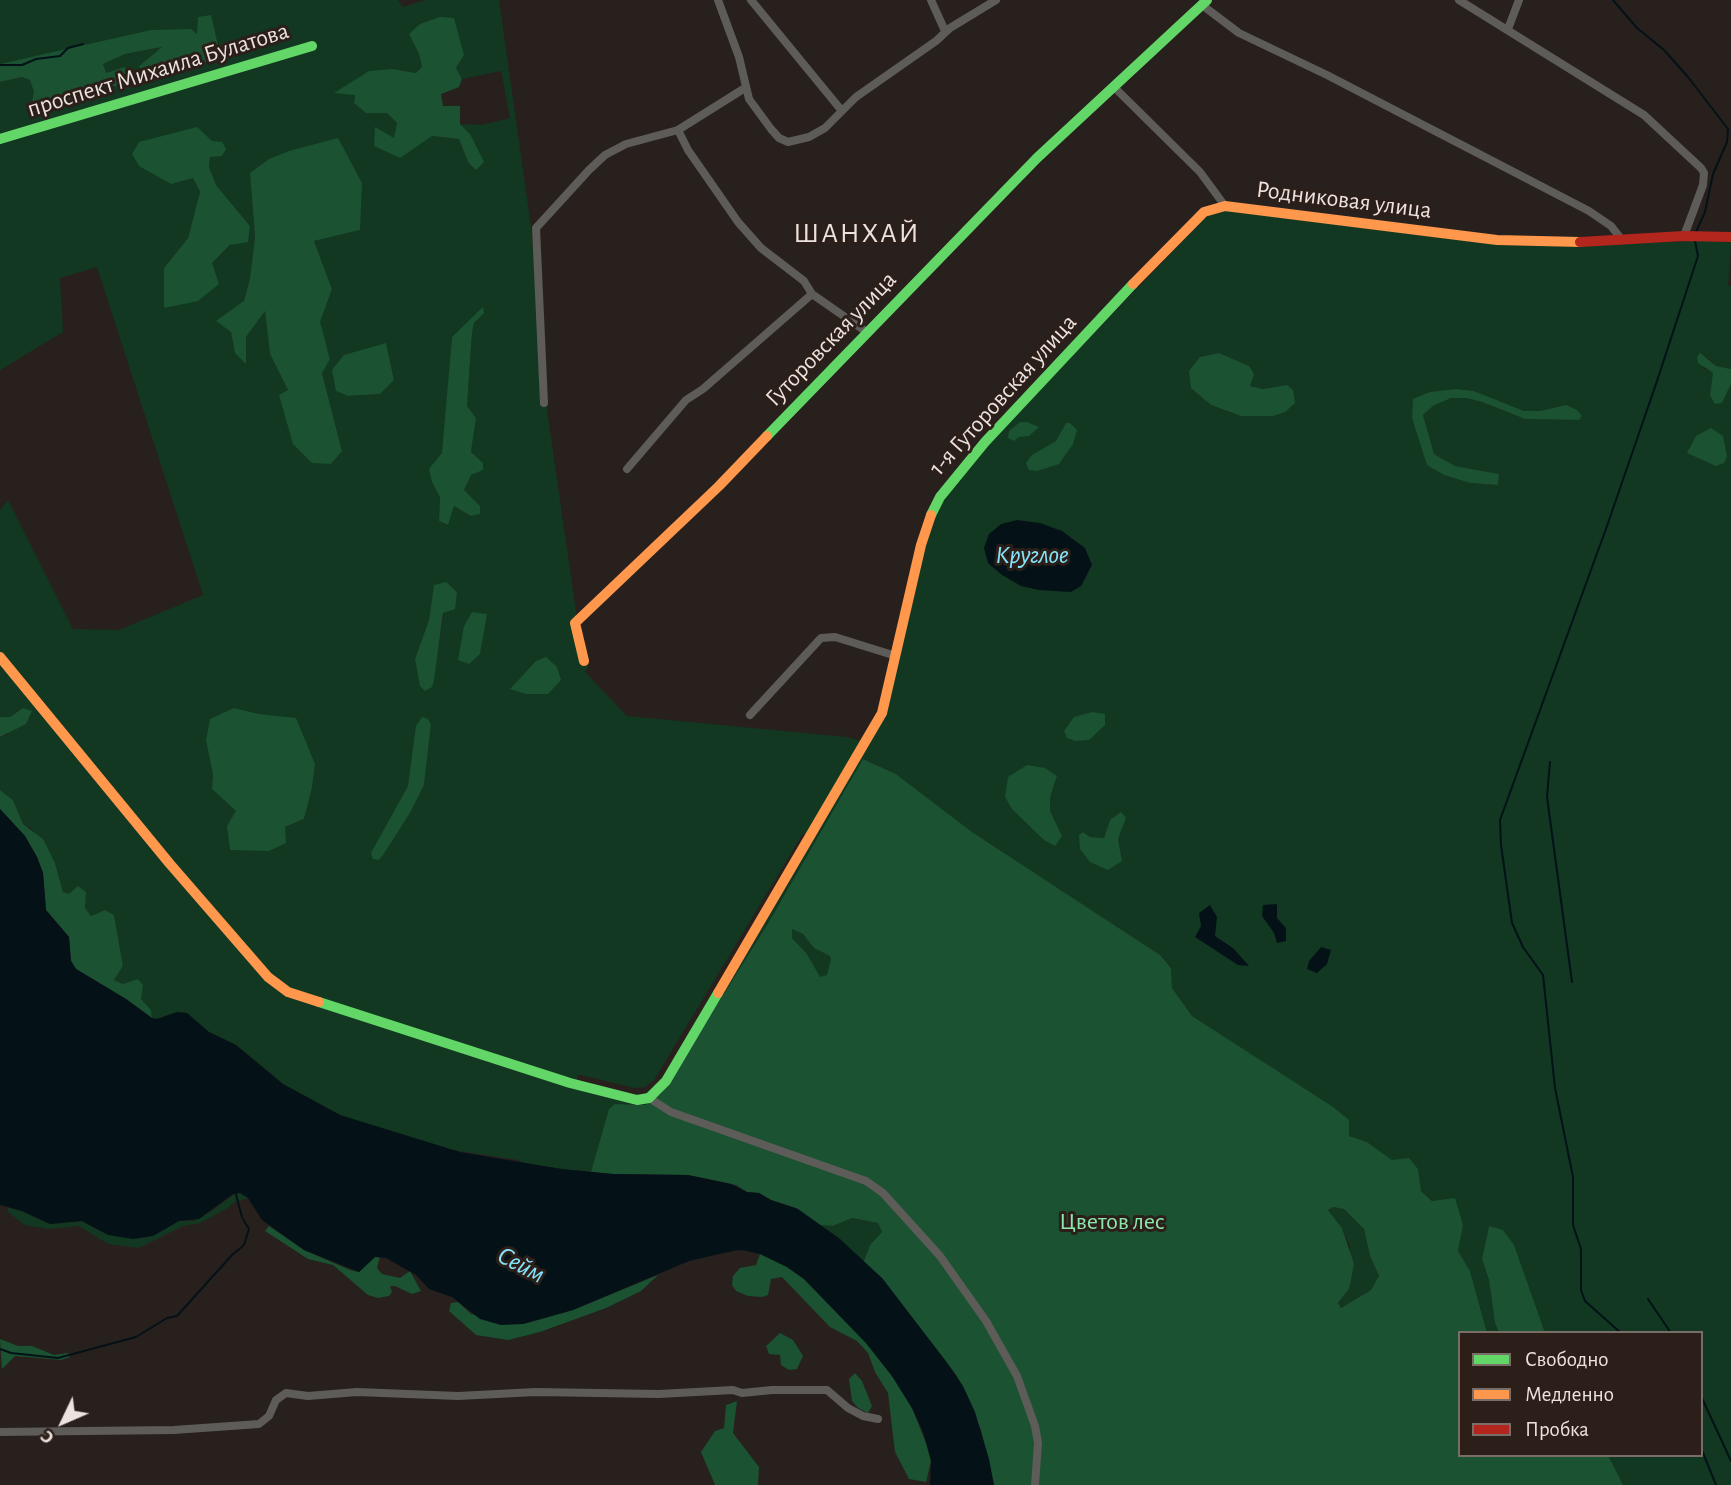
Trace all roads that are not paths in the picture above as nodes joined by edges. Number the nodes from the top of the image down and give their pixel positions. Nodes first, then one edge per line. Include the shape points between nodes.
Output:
1 (718, 0) edge
2 (751, 0) edge
3 (931, 0) edge
4 (996, 0) edge
5 (1459, 0) edge
6 (1519, 0) edge
7 (1204, 3) edge
8 (1508, 29) junction
9 (945, 31) junction
10 (312, 46) dead end
11 (1114, 87) junction
12 (746, 88) junction
13 (842, 111) junction
14 (678, 130) junction
15 (0, 137) edge
16 (1225, 206) junction
17 (1684, 236) junction
18 (1731, 237) edge
19 (1622, 240) junction
20 (812, 294) junction
21 (868, 333) junction
22 (544, 403) dead end
23 (627, 469) dead end
24 (896, 656) junction
25 (0, 657) edge
26 (584, 661) dead end
27 (750, 715) dead end
28 (649, 1098) junction
29 (878, 1419) dead end
30 (0, 1432) edge
31 (1035, 1485) edge

1 - 12 street
2 - 13 street
3 - 9 street
4 - 9 street
5 - 8 street
6 - 8 street
7 - 11 street, Гуторовская улица
7 - 19 street via 1239,33 1589,211
8 - 17 street via 1644,115 1701,168 1703,185
9 - 13 street
10 - 15 street, проспект Михаила Булатова
11 - 16 street, Родниковая улица via 1200,172
11 - 21 street, Гуторовская улица via 932,264
12 - 13 street via 771,129 788,142 818,133
12 - 14 street
14 - 20 street via 738,222 761,248 804,281
14 - 22 street via 633,141 605,156 536,228
16 - 19 street, Родниковая улица via 1497,240
16 - 24 street, 1-я Гуторовская улица via 1204,212 1180,233 985,442 940,497 920,545
17 - 18 street, Родниковая улица
17 - 19 street, Родниковая улица
20 - 21 street
20 - 23 street via 686,400
21 - 26 street, Гуторовская улица via 719,486 575,623
24 - 27 street via 835,637 821,638
24 - 28 street, 1-я Гуторовская улица via 882,713 866,742 666,1082
25 - 28 street via 179,874 268,977 288,992 570,1083 623,1098
28 - 31 street via 671,1112 866,1181 883,1193 940,1256 986,1321 1017,1376 1038,1443
29 - 30 street via 848,1408 827,1390 458,1396 286,1393 258,1424

